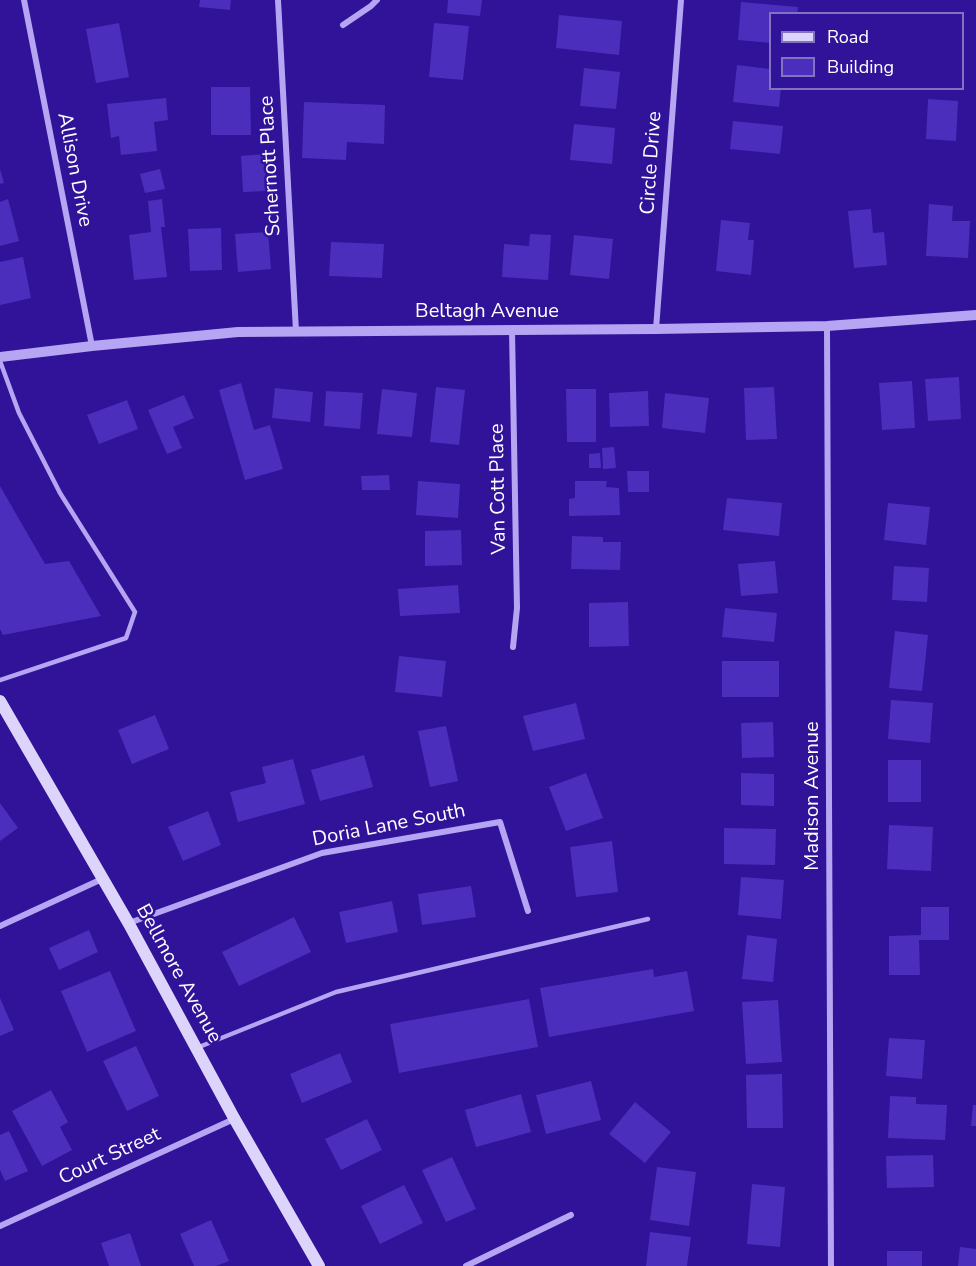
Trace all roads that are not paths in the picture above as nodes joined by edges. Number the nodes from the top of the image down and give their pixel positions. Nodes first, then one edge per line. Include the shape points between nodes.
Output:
1 (24, 0) edge
2 (278, 0) edge
3 (376, 0) edge
4 (681, 0) edge
5 (343, 25) dead end
6 (976, 315) edge
7 (827, 326) junction
8 (656, 329) junction
9 (512, 330) junction
10 (296, 331) junction
11 (92, 346) junction
12 (0, 359) edge
13 (513, 647) dead end
14 (0, 680) edge
15 (0, 701) edge
16 (102, 879) junction
17 (528, 911) dead end
18 (648, 919) dead end
19 (129, 924) junction
20 (0, 926) edge
21 (196, 1048) junction
22 (234, 1118) junction
23 (570, 1215) dead end
24 (0, 1226) edge
25 (319, 1266) edge
26 (466, 1266) edge
27 (831, 1266) edge

1 - 11 street, Allison Drive
2 - 10 street, Schernott Place
3 - 5 street
4 - 8 street, Circle Drive
6 - 7 street, Beltagh Avenue
7 - 8 street, Beltagh Avenue
7 - 27 street, Madison Avenue
8 - 9 street, Beltagh Avenue
9 - 10 street, Beltagh Avenue
9 - 13 street, Van Cott Place via 517,608
10 - 11 street, Beltagh Avenue via 238,332
11 - 12 street, Beltagh Avenue
12 - 14 lane via 19,413 60,493 135,612 126,638
15 - 16 main road, Bellmore Avenue
16 - 19 main road, Bellmore Avenue
16 - 20 street
17 - 19 street, Doria Lane South via 500,822 322,853
18 - 21 lane via 336,992
19 - 21 main road, Bellmore Avenue
21 - 22 main road, Bellmore Avenue
22 - 24 street, Court Street
22 - 25 main road, Bellmore Avenue
23 - 26 street

